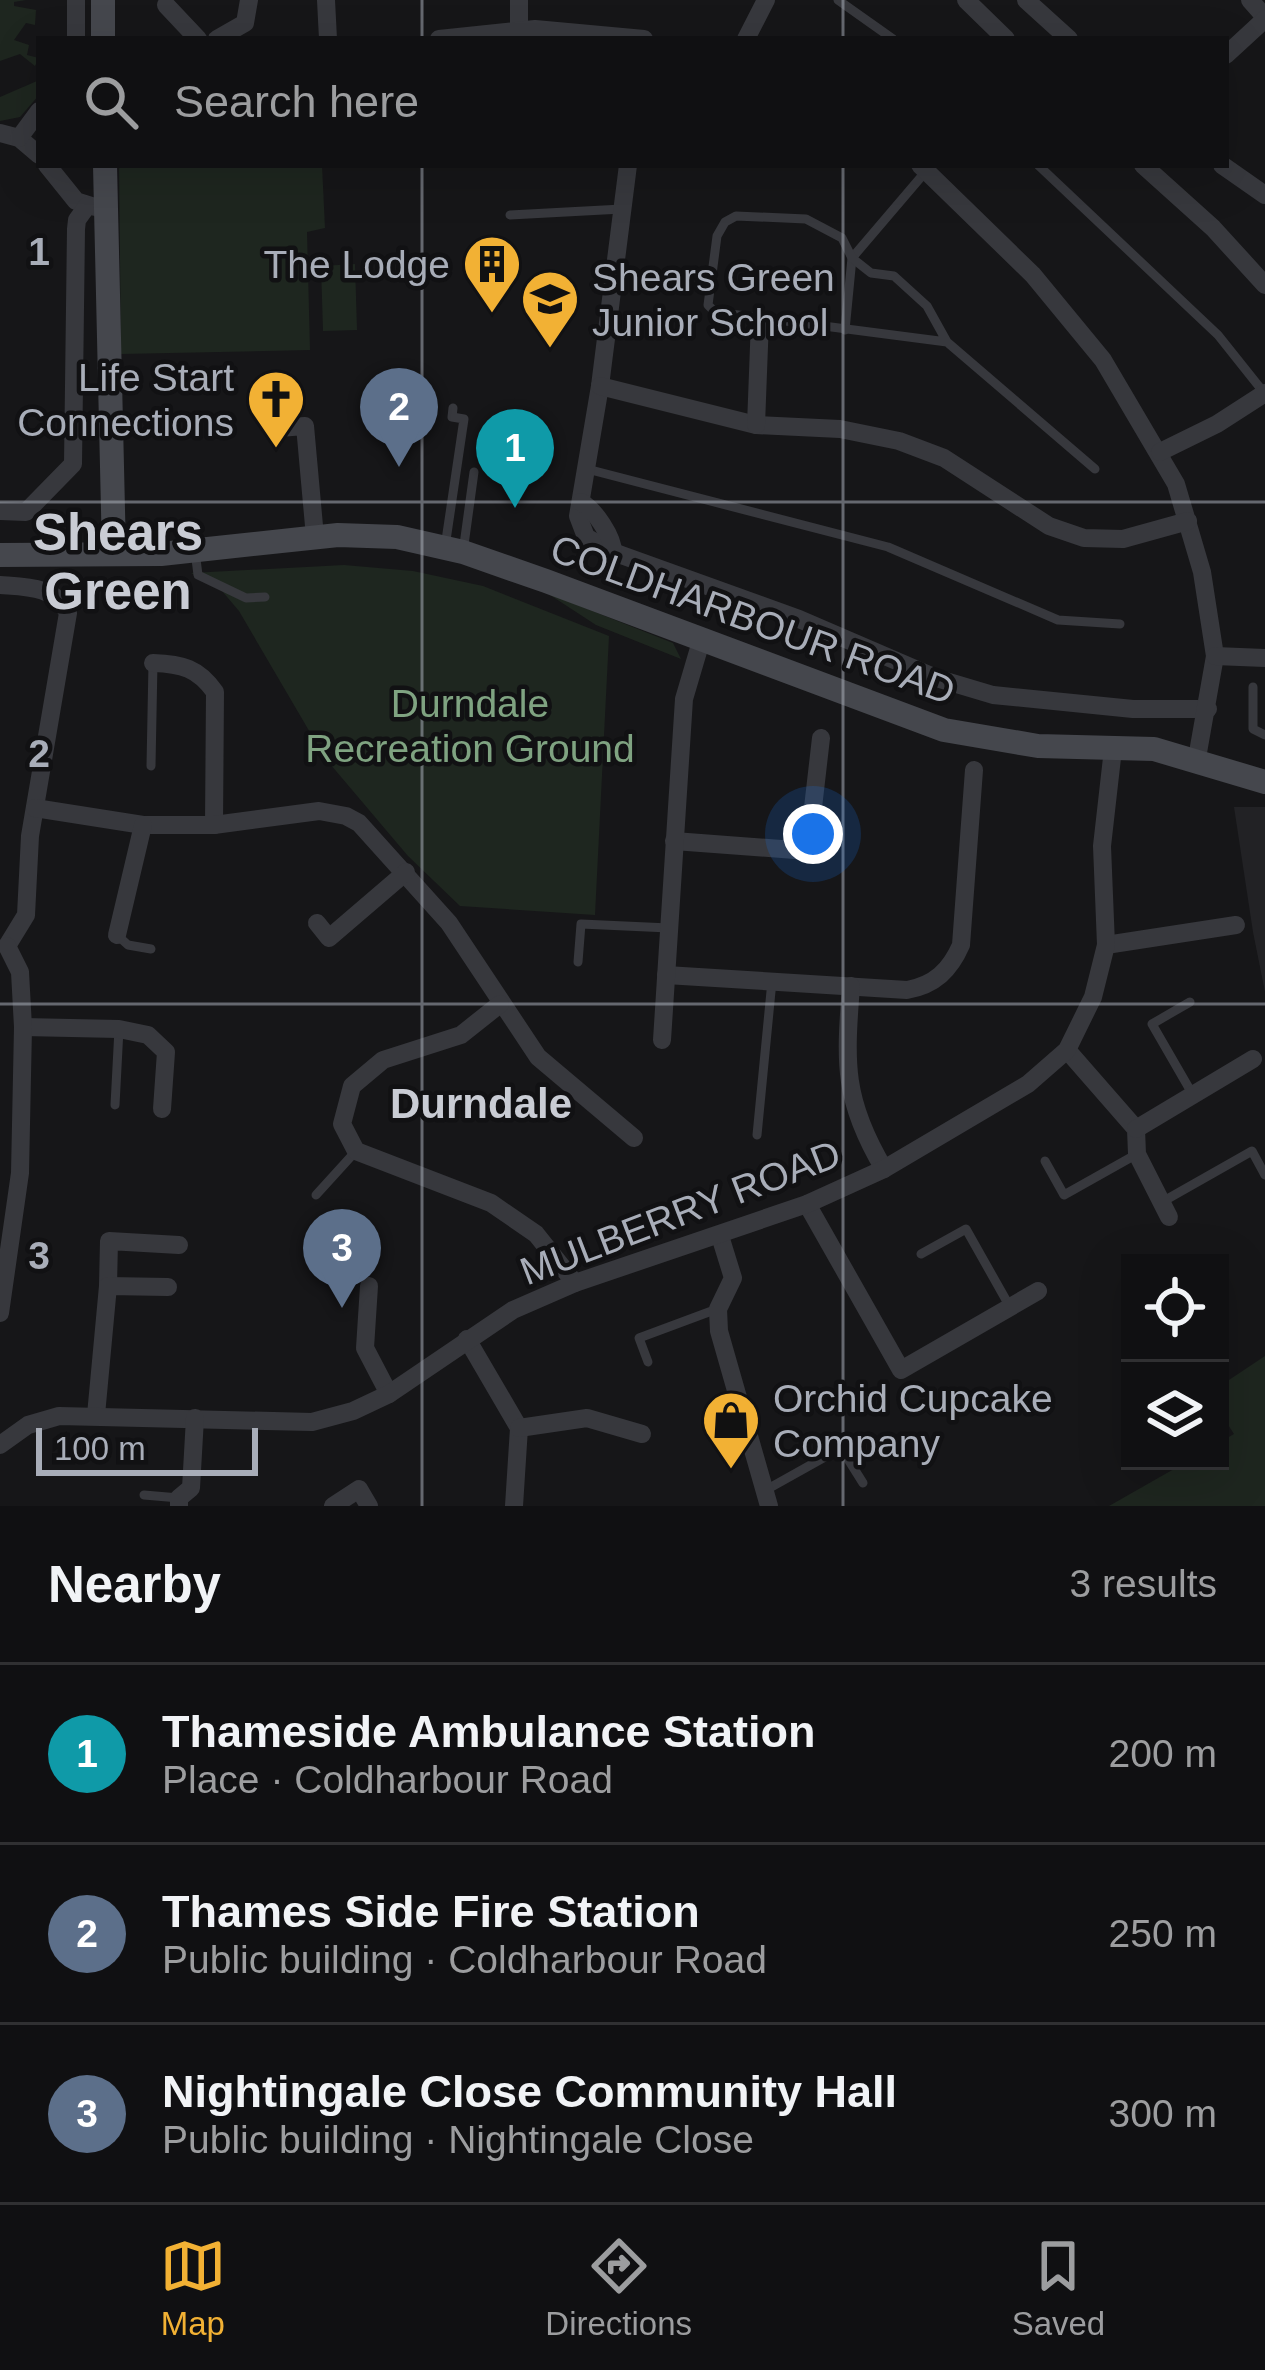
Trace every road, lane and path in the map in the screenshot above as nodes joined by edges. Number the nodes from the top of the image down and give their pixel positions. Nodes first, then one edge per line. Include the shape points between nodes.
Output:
1 (76, 0) edge
2 (103, 0) edge
3 (249, 0) edge
4 (326, 0) edge
5 (519, 0) edge
6 (766, 0) edge
7 (838, 0) edge
8 (966, 0) edge
9 (1026, 0) edge
10 (1250, 0) edge
11 (166, 5) dead end
12 (1265, 18) edge
13 (519, 30) junction
14 (76, 36) edge
15 (103, 36) edge
16 (194, 36) edge
17 (222, 36) edge
18 (328, 36) edge
19 (466, 36) edge
20 (601, 36) edge
21 (748, 36) edge
22 (889, 36) edge
23 (1003, 36) edge
24 (1066, 36) edge
25 (1229, 53) edge
26 (36, 113) edge
27 (9, 135) edge
28 (36, 153) edge
29 (49, 168) edge
30 (104, 168) edge
31 (628, 168) edge
32 (924, 168) edge
33 (1041, 168) edge
34 (1146, 168) edge
35 (1226, 168) edge
36 (1265, 195) edge
37 (97, 206) junction
38 (622, 209) junction
39 (510, 215) dead end
40 (852, 258) junction
41 (1265, 285) edge
42 (760, 320) junction
43 (844, 329) junction
44 (947, 342) junction
45 (600, 386) junction
46 (1265, 394) edge
47 (453, 407) dead end
48 (276, 411) dead end
49 (756, 425) junction
50 (1160, 452) junction
51 (586, 469) junction
52 (1094, 469) dead end
53 (475, 472) dead end
54 (0, 511) edge
55 (1188, 521) junction
56 (315, 537) junction
57 (454, 549) junction
58 (195, 550) junction
59 (114, 554) junction
60 (0, 555) edge
61 (0, 585) edge
62 (265, 598) dead end
63 (1120, 624) dead end
64 (702, 638) junction
65 (1215, 656) junction
66 (1265, 658) edge
67 (153, 663) joint
68 (1253, 688) dead end
69 (1208, 709) junction
70 (1265, 735) edge
71 (821, 738) dead end
72 (1113, 749) junction
73 (1197, 758) junction
74 (151, 766) dead end
75 (974, 770) dead end
76 (1265, 782) edge
77 (35, 808) junction
78 (143, 825) junction
79 (214, 825) junction
80 (674, 841) junction
81 (406, 872) junction
82 (1236, 925) dead end
83 (669, 928) junction
84 (117, 935) joint
85 (321, 936) dead end
86 (3, 943) edge
87 (1106, 945) junction
88 (151, 950) dead end
89 (578, 962) dead end
90 (666, 975) junction
91 (772, 981) junction
92 (851, 986) junction
93 (1190, 1002) dead end
94 (500, 1004) junction
95 (23, 1027) junction
96 (119, 1029) junction
97 (662, 1040) dead end
98 (1067, 1050) junction
99 (1253, 1059) dead end
100 (1193, 1095) junction
101 (115, 1105) dead end
102 (162, 1109) dead end
103 (1136, 1130) junction
104 (758, 1135) dead end
105 (634, 1138) dead end
106 (356, 1151) junction
107 (1137, 1154) junction
108 (1045, 1161) dead end
109 (884, 1168) junction
110 (1265, 1175) edge
111 (316, 1195) dead end
112 (806, 1204) junction
113 (1166, 1209) joint
114 (720, 1236) junction
115 (179, 1245) dead end
116 (921, 1254) dead end
117 (575, 1283) junction
118 (108, 1286) junction
119 (369, 1286) dead end
120 (168, 1287) dead end
121 (1038, 1291) dead end
122 (1010, 1307) junction
123 (718, 1309) junction
124 (0, 1313) edge
125 (467, 1339) junction
126 (648, 1362) dead end
127 (389, 1394) junction
128 (96, 1414) junction
129 (195, 1418) junction
130 (519, 1428) junction
131 (642, 1434) dead end
132 (2, 1439) edge
133 (862, 1483) dead end
134 (144, 1495) dead end
135 (766, 1499) edge
136 (179, 1502) edge
137 (333, 1506) edge
138 (369, 1506) edge
139 (514, 1506) edge

1 - 14 street
2 - 15 street
3 - 17 street via 245,23
4 - 18 street
5 - 13 street
6 - 21 street
7 - 22 lane
8 - 23 street
9 - 24 street
10 - 12 street
11 - 16 street
12 - 25 street
13 - 19 street
13 - 20 street
26 - 27 street
27 - 28 street
29 - 37 street via 72,196
30 - 37 street
31 - 38 street
32 - 40 lane
32 - 50 street via 1034,275 1103,360
33 - 46 lane via 1218,335
34 - 41 street
35 - 36 street
37 - 54 street via 76,229 73,464 26,512
37 - 59 street
38 - 39 lane
38 - 45 street
40 - 42 lane via 842,238 806,220 725,222 708,305
40 - 43 lane
40 - 44 lane via 871,273 894,276 927,306
42 - 43 lane
42 - 49 street
43 - 44 lane
44 - 52 lane
45 - 49 street
45 - 51 street
46 - 50 street
47 - 57 lane via 452,417 464,419
48 - 56 street via 279,428 305,426
49 - 55 street via 850,430 916,447 1049,526 1084,538 1124,539
50 - 55 street
51 - 63 lane via 889,547 1058,620
51 - 69 street via 581,502 613,553 936,678 993,695
53 - 57 lane
55 - 65 street
56 - 57 street, COLDHARBOUR ROAD via 369,534
56 - 58 street, COLDHARBOUR ROAD
57 - 64 street, COLDHARBOUR ROAD
58 - 59 street, COLDHARBOUR ROAD
58 - 62 lane via 198,575 246,598
59 - 60 street, COLDHARBOUR ROAD
61 - 77 street via 47,592 68,613
64 - 72 street, COLDHARBOUR ROAD via 944,730
64 - 80 street via 684,699
65 - 66 street
65 - 69 street
67 - 74 lane
67 - 79 street via 195,670 215,692
68 - 70 lane via 1253,729
69 - 73 street
71 - 80 street via 808,851
72 - 73 street, COLDHARBOUR ROAD
72 - 87 street, MULBERRY ROAD via 1102,846
73 - 76 street, COLDHARBOUR ROAD
75 - 92 street via 964,923 953,962 920,987
77 - 78 street
77 - 86 street via 26,915
78 - 79 street
78 - 84 street
79 - 81 street via 319,811 346,816
80 - 83 street
81 - 85 street
81 - 94 street
82 - 87 street
83 - 89 lane via 581,924
83 - 90 street
84 - 88 lane
86 - 95 street via 20,972
87 - 98 street, MULBERRY ROAD
90 - 91 street
90 - 97 street
91 - 92 street
91 - 104 lane
92 - 109 street via 847,1076
93 - 100 lane via 1152,1024
94 - 105 street via 538,1057
94 - 106 street via 461,1035 383,1060 352,1086 342,1124
95 - 96 street
95 - 124 street via 20,1173
96 - 101 lane
96 - 102 street via 148,1035 166,1052
98 - 103 street
98 - 109 street, MULBERRY ROAD via 1028,1084
99 - 100 street
100 - 103 street
103 - 107 street
106 - 111 lane
106 - 117 street via 490,1203 536,1234
107 - 108 lane via 1064,1195
107 - 113 street
109 - 112 street, MULBERRY ROAD
110 - 113 lane via 1252,1151
112 - 114 street, MULBERRY ROAD
112 - 122 street via 901,1370
114 - 117 street, MULBERRY ROAD
114 - 123 street via 733,1278
115 - 118 street via 109,1241
116 - 122 lane via 967,1229
117 - 125 street, MULBERRY ROAD
118 - 120 street
118 - 128 street
119 - 127 street via 365,1348
121 - 122 street
123 - 126 lane via 639,1337
123 - 135 street
125 - 127 street, MULBERRY ROAD
125 - 130 street
127 - 129 street, MULBERRY ROAD via 312,1422
128 - 129 street, MULBERRY ROAD
128 - 132 street, MULBERRY ROAD via 59,1416
129 - 136 street via 190,1487
130 - 131 street via 587,1418
130 - 139 street
133 - 135 lane via 842,1448
134 - 136 lane
137 - 138 street via 359,1489

